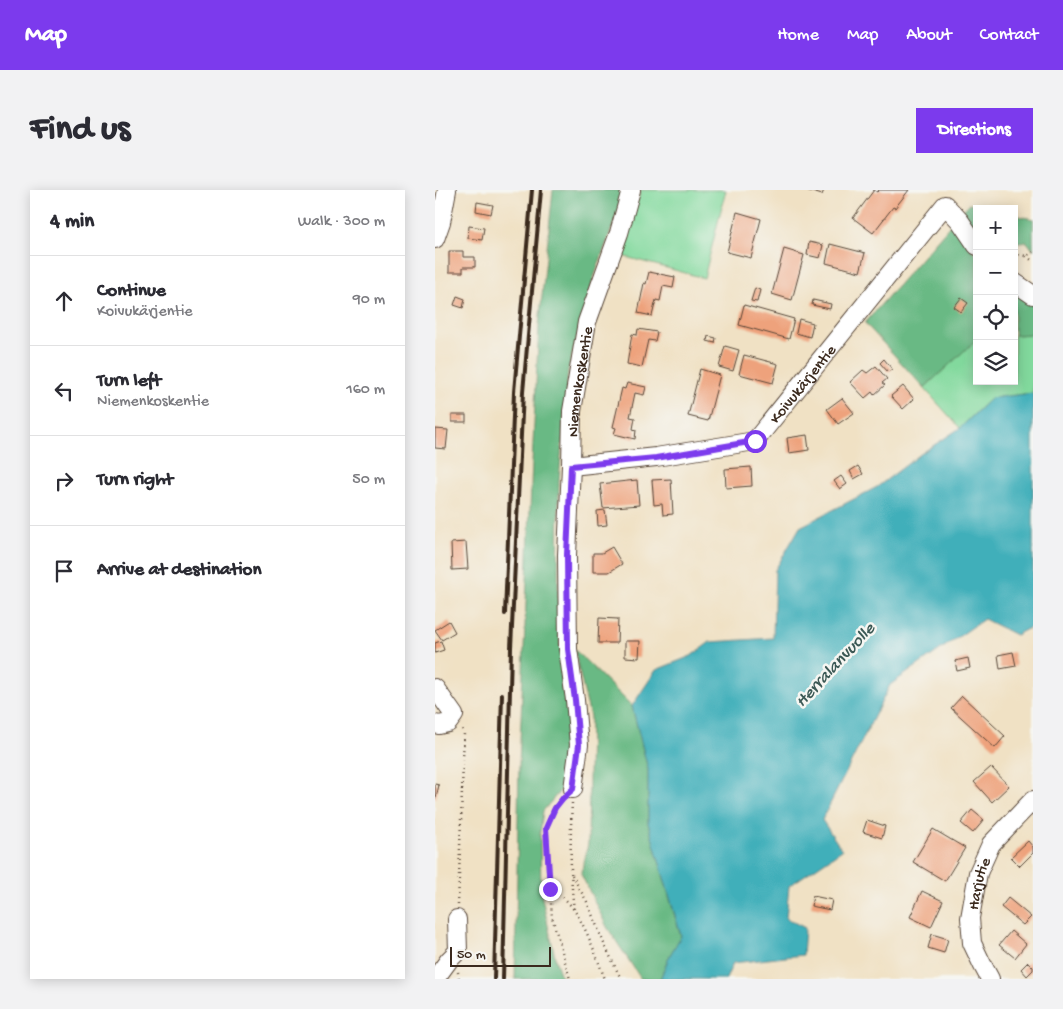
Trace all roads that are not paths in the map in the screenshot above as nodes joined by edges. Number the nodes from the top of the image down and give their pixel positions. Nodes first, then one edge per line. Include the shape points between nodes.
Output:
1 (447, 190) edge
2 (631, 190) edge
3 (435, 239) edge
4 (973, 240) edge
5 (1018, 285) edge
6 (1033, 295) edge
7 (571, 466) junction
8 (435, 688) edge
9 (435, 724) edge
10 (573, 789) road end
11 (1033, 800) edge
12 (457, 919) road end
13 (435, 979) edge
14 (990, 979) edge

1 - 3 street
2 - 7 street, Niemenkoskentie via 619,234 587,322 572,411
4 - 7 street, Koivukärjentie via 945,205 755,441 656,458
5 - 6 street
7 - 10 street, Niemenkoskentie via 567,555 568,649 579,745
8 - 9 street via 454,715 448,723
11 - 14 street, Harjutie via 991,844 978,873 970,918 972,943
12 - 13 street via 458,951

